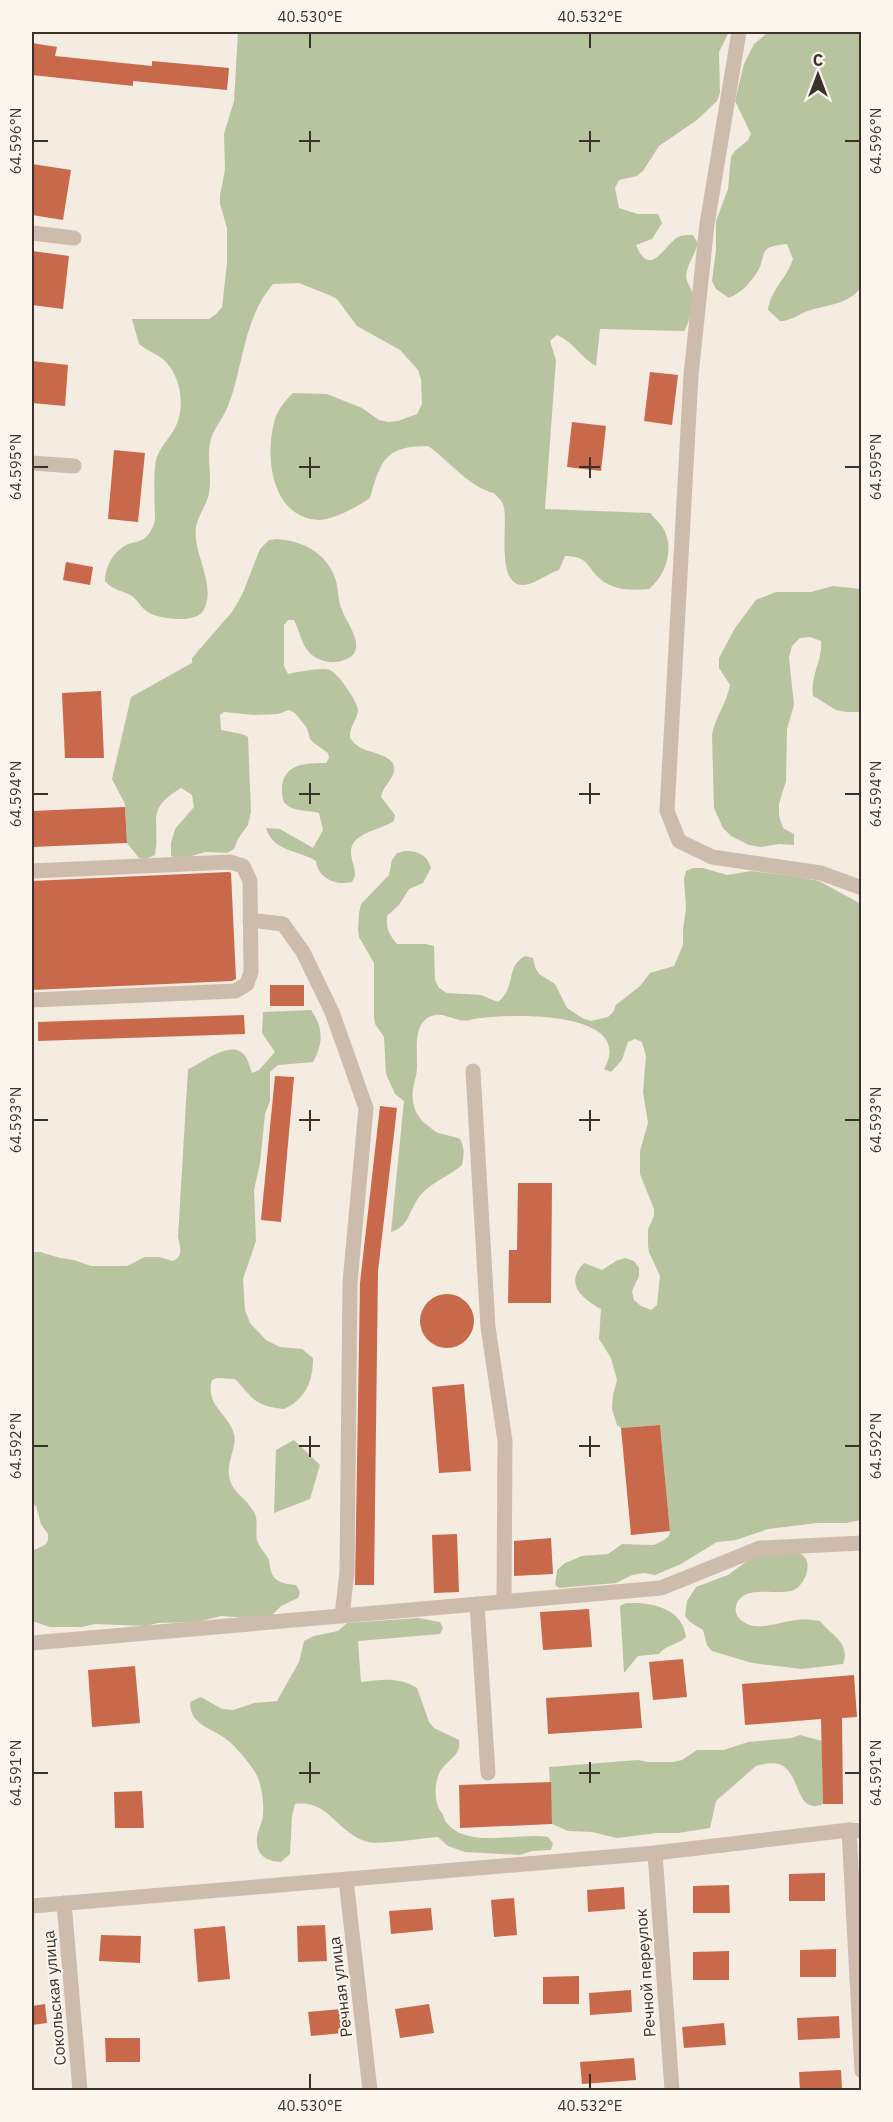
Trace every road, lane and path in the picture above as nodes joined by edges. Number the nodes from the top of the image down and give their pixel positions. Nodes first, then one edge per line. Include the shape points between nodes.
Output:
1 (739, 32) edge
2 (32, 233) edge
3 (74, 238) dead end
4 (32, 463) edge
5 (74, 466) dead end
6 (32, 871) edge
7 (861, 888) edge
8 (250, 920) junction
9 (32, 1000) edge
10 (473, 1071) dead end
11 (861, 1543) edge
12 (504, 1602) junction
13 (477, 1604) junction
14 (342, 1616) junction
15 (32, 1643) edge
16 (488, 1773) dead end
17 (855, 1831) edge
18 (655, 1853) junction
19 (346, 1880) junction
20 (64, 1903) junction
21 (32, 1906) edge
22 (861, 2072) edge
23 (81, 2091) edge
24 (370, 2091) edge
25 (672, 2091) edge

1 - 7 street via 707,224 691,375 667,811 678,841 712,857 821,873
2 - 3 street
4 - 5 street
6 - 8 street via 230,862 243,866 250,880
8 - 9 street via 251,972 248,984 235,991
8 - 14 street via 283,924 303,952 332,1012 366,1108 350,1282
10 - 12 street via 488,1327 505,1441
11 - 12 street via 760,1548 661,1588
12 - 13 street
13 - 14 street
13 - 16 street
14 - 15 street
17 - 18 street
17 - 22 street
18 - 19 street
18 - 25 street, Речной переулок
19 - 20 street
19 - 24 street, Речная улица
20 - 21 street
20 - 23 street, Сокольская улица

